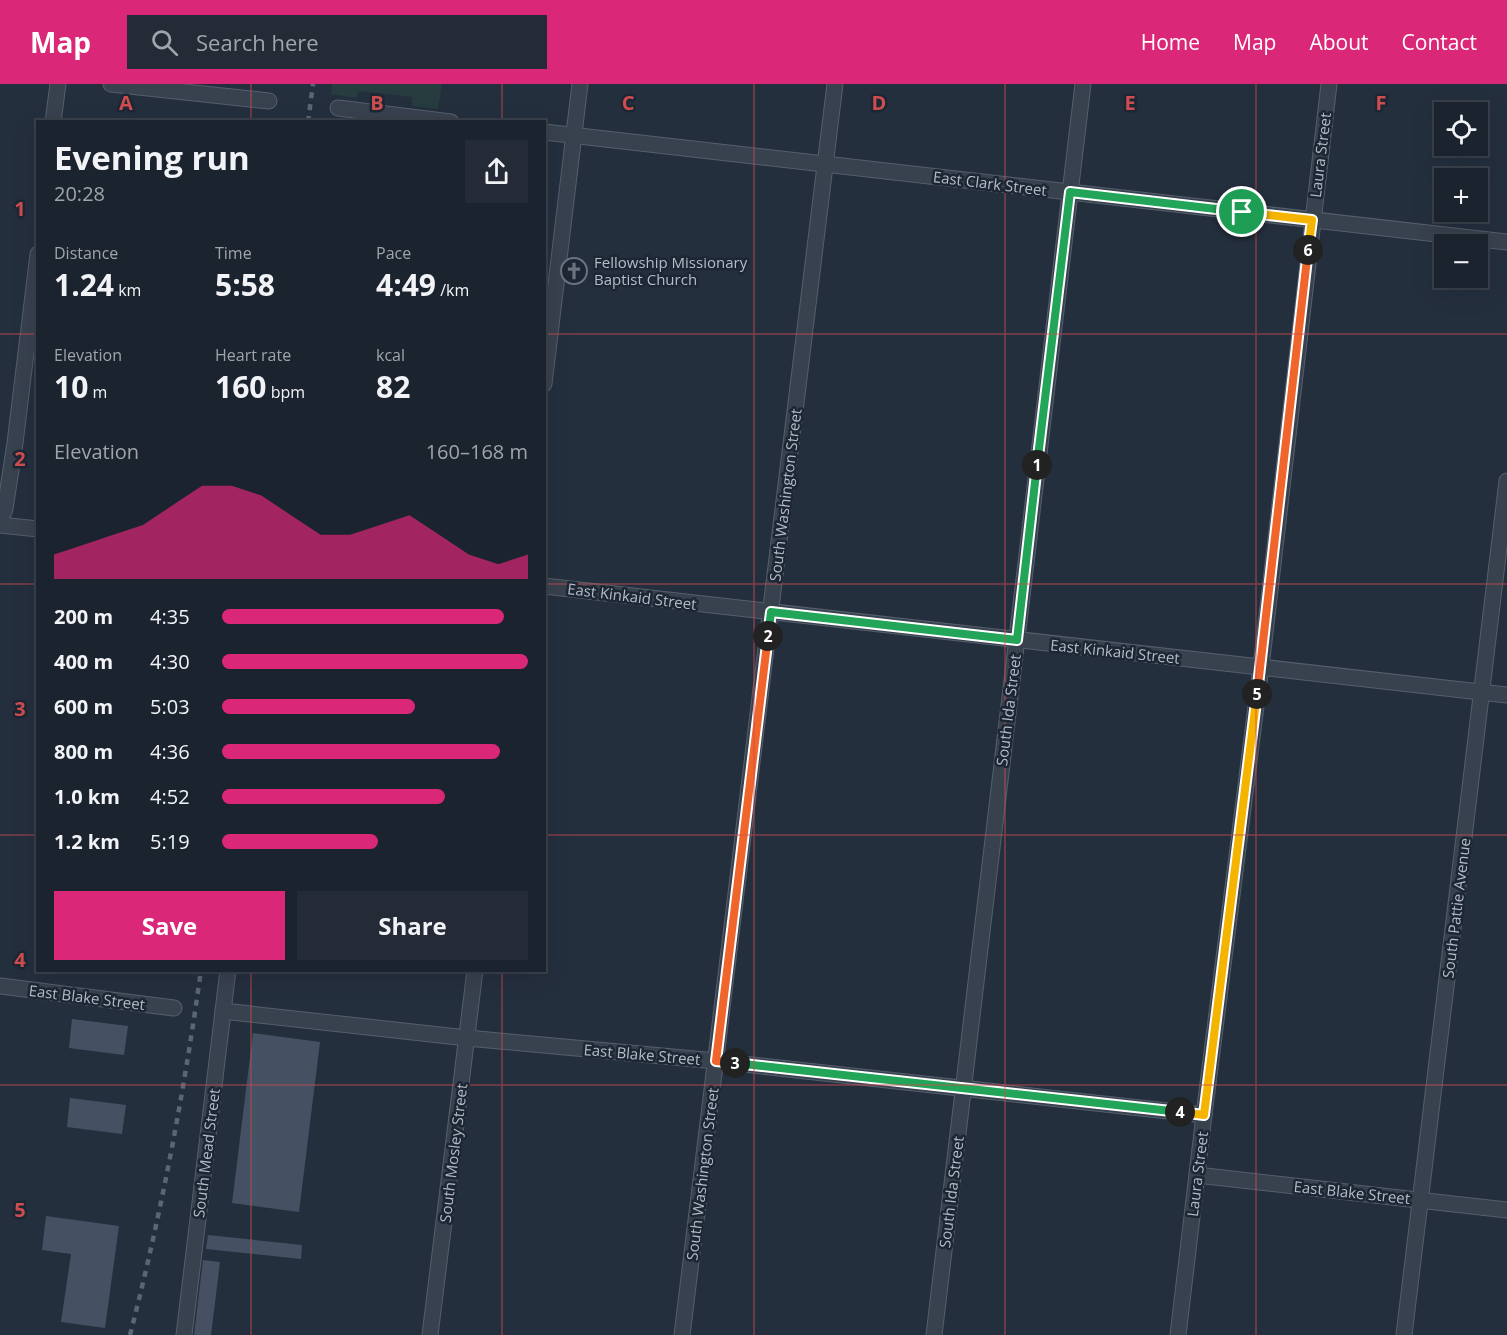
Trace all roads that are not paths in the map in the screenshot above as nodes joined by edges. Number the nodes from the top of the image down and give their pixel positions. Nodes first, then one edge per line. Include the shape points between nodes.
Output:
1 (58, 84) edge
2 (111, 84) edge
3 (579, 84) edge
4 (835, 84) edge
5 (1083, 84) edge
6 (1329, 84) edge
7 (269, 101) dead end
8 (338, 108) dead end
9 (53, 120) edge
10 (435, 120) edge
11 (546, 132) edge
12 (573, 135) junction
13 (826, 164) junction
14 (1070, 192) junction
15 (1312, 220) junction
16 (1507, 242) edge
17 (36, 270) edge
18 (546, 367) edge
19 (1507, 481) edge
20 (0, 523) edge
21 (36, 529) edge
22 (546, 586) edge
23 (771, 612) junction
24 (1017, 640) junction
25 (1261, 667) junction
26 (1482, 692) junction
27 (1507, 695) edge
28 (228, 972) edge
29 (475, 972) edge
30 (0, 986) edge
31 (174, 1008) dead end
32 (223, 1011) junction
33 (467, 1038) junction
34 (716, 1061) junction
35 (963, 1088) junction
36 (1204, 1115) junction
37 (1197, 1175) junction
38 (1421, 1200) junction
39 (1507, 1210) edge
40 (184, 1335) edge
41 (430, 1335) edge
42 (682, 1335) edge
43 (933, 1335) edge
44 (1178, 1335) edge
45 (1404, 1335) edge

1 - 9 street
2 - 7 street
3 - 12 street
4 - 13 street, South Washington Street
5 - 14 street, South Ida Street
6 - 15 street, Laura Street
8 - 10 street
11 - 12 street, East Clark Street
12 - 13 street, East Clark Street
12 - 18 street
13 - 14 street, East Clark Street
13 - 23 street, South Washington Street
14 - 15 street, East Clark Street
14 - 24 street, South Ida Street
15 - 16 street, East Clark Street
15 - 25 street, Laura Street
17 - 20 street via 15,443
19 - 26 street, South Pattie Avenue
20 - 21 street
22 - 23 street, East Kinkaid Street
23 - 24 street, East Kinkaid Street
23 - 34 street, South Washington Street
24 - 25 street, East Kinkaid Street
24 - 35 street, South Ida Street
25 - 26 street, East Kinkaid Street
25 - 36 street, Laura Street
26 - 27 street, East Kinkaid Street
26 - 38 street, South Pattie Avenue
28 - 32 street, South Mead Street
29 - 33 street, South Mosley Street
30 - 31 street, East Blake Street
32 - 33 street, East Blake Street
32 - 40 street, South Mead Street
33 - 34 street, East Blake Street
33 - 41 street, South Mosley Street
34 - 35 street, East Blake Street
34 - 42 street, South Washington Street
35 - 36 street, East Blake Street
35 - 43 street, South Ida Street
36 - 37 street, Laura Street
37 - 38 street, East Blake Street
37 - 44 street, Laura Street
38 - 39 street, East Blake Street
38 - 45 street, South Pattie Avenue

